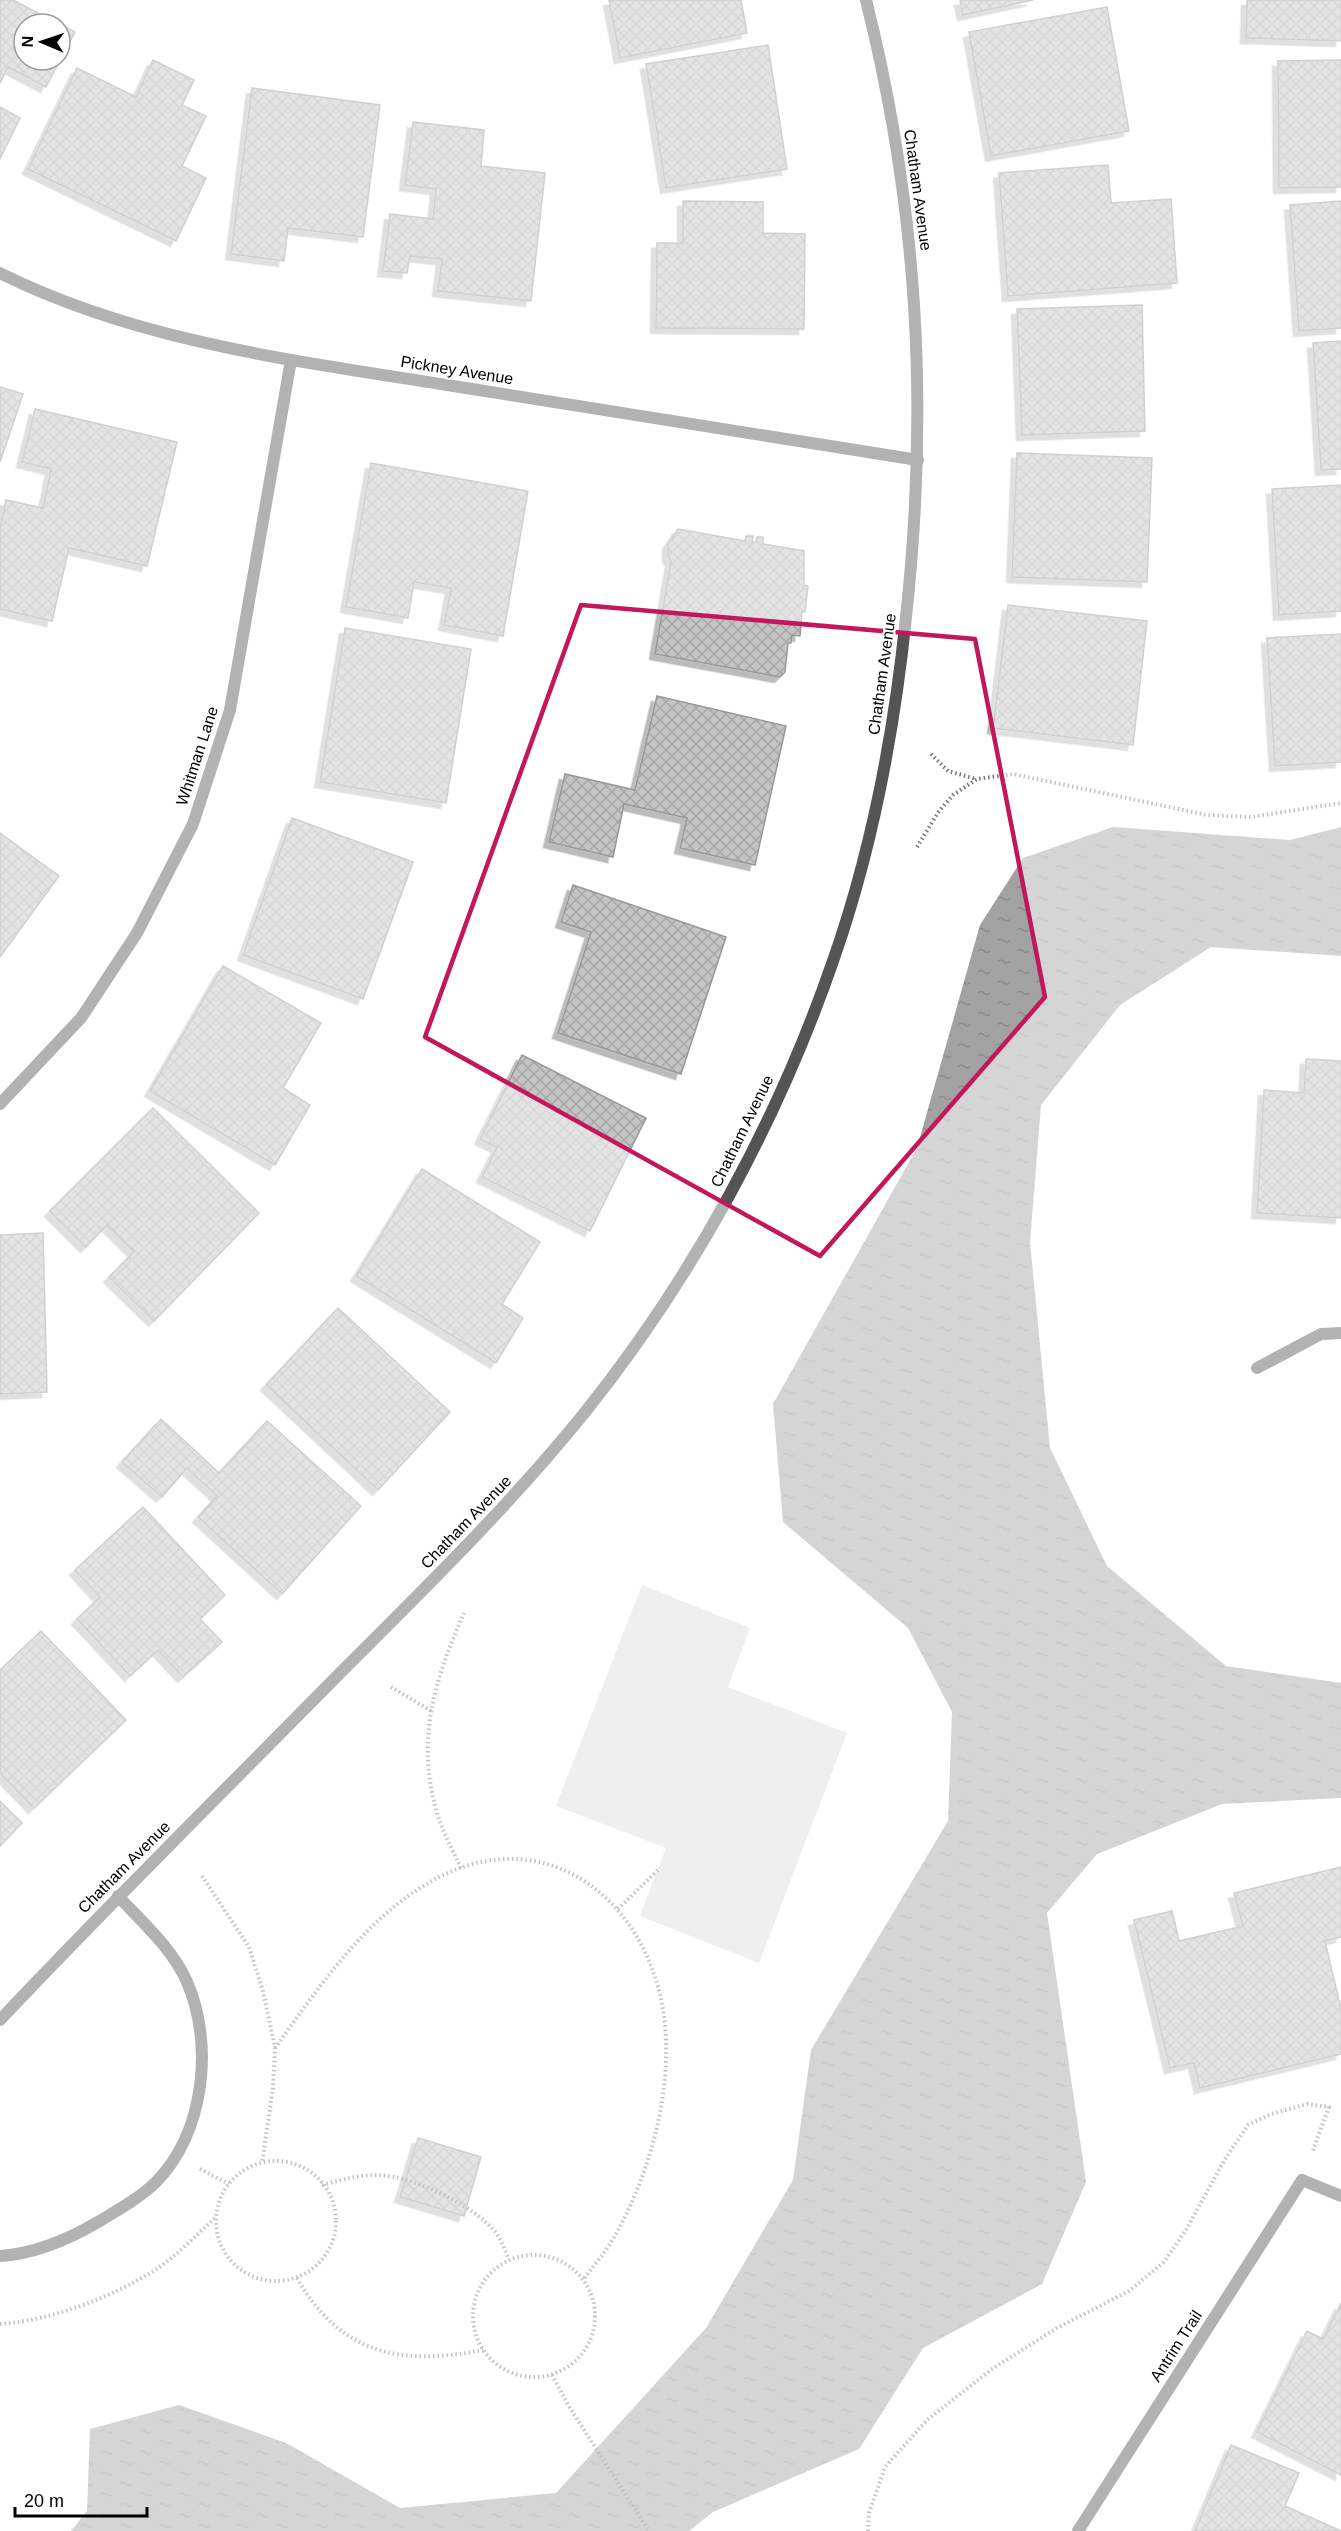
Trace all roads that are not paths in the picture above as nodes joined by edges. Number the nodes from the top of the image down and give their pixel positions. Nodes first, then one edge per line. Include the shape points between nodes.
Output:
1 (867, 0) edge
2 (0, 273) edge
3 (291, 360) junction
4 (918, 460) junction
5 (0, 1104) edge
6 (1341, 1333) edge
7 (1257, 1368) dead end
8 (118, 1896) junction
9 (0, 2020) edge
10 (1341, 2196) edge
11 (0, 2256) edge
12 (1078, 2531) edge

1 - 4 street, Chatham Avenue via 900,157 917,315
2 - 3 street, Pickney Avenue via 35,290 136,325
3 - 4 street, Pickney Avenue
3 - 5 street, Whitman Lane via 230,710 193,824 137,933 81,1018
4 - 8 street, Chatham Avenue via 899,691 877,810 834,958 791,1069 738,1182 662,1306 588,1409 500,1513
6 - 7 street via 1321,1334
8 - 9 street, Chatham Avenue
8 - 11 street via 163,1946 186,1980 200,2019 202,2068 192,2123 156,2182 130,2203 77,2235 16,2255
10 - 12 street, Antrim Trail via 1302,2180

